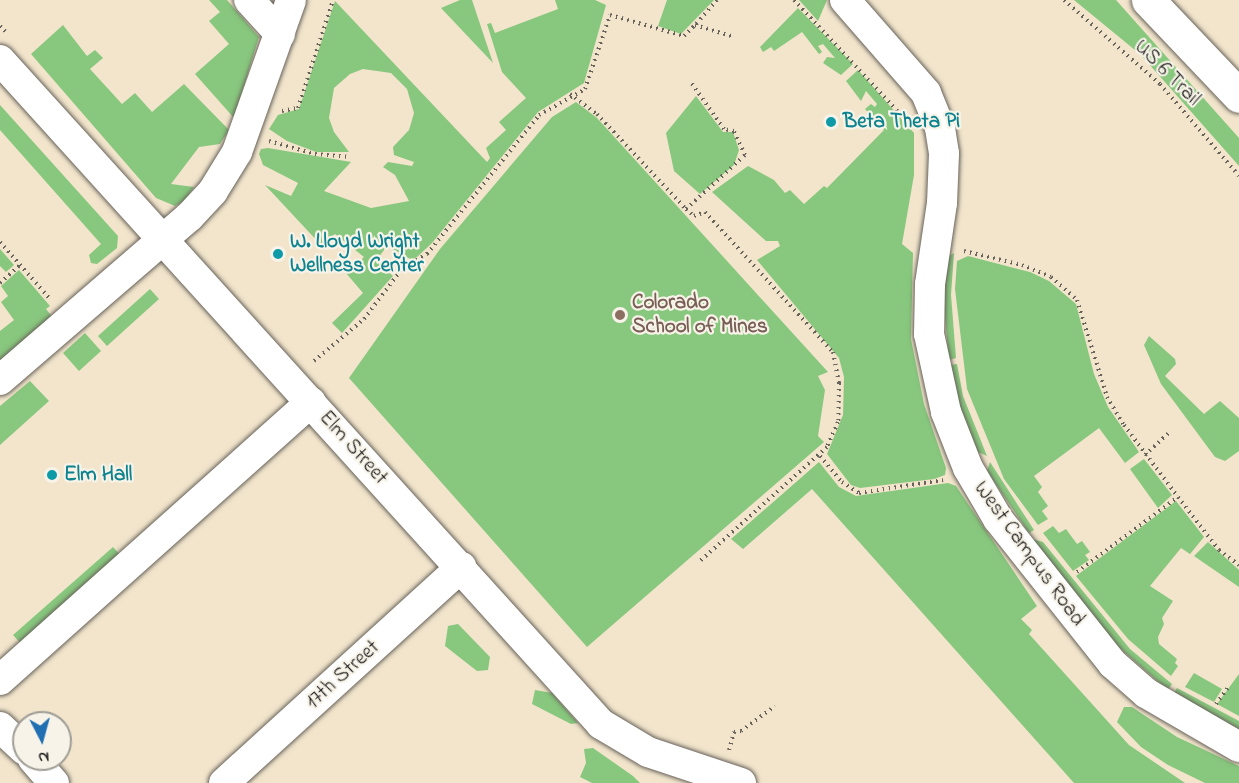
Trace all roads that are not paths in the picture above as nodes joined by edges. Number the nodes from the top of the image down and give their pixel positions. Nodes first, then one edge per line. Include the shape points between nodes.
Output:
1 (249, 0) edge
2 (291, 0) edge
3 (845, 0) edge
4 (1148, 0) edge
5 (1177, 0) edge
6 (280, 34) junction
7 (0, 60) edge
8 (1239, 75) edge
9 (1239, 96) edge
10 (164, 239) junction
11 (0, 380) edge
12 (311, 402) junction
13 (461, 567) junction
14 (0, 680) edge
15 (0, 728) edge
16 (12, 738) edge
17 (1239, 747) edge
18 (44, 771) edge
19 (54, 783) edge
20 (224, 783) edge
21 (741, 783) edge

1 - 6 street
2 - 6 street
3 - 17 street, West Campus Road via 926,93 940,128 944,154 928,317 934,371 958,446 985,499 1086,634 1127,678 1190,722
4 - 9 highway
5 - 8 highway
6 - 10 street via 237,152 213,191
7 - 10 street, Elm Street
10 - 11 street
10 - 12 street, Elm Street
12 - 13 street, Elm Street
12 - 14 street
13 - 20 street, 17th Street
13 - 21 street, Elm Street via 601,724 648,752
15 - 16 street
18 - 19 street

